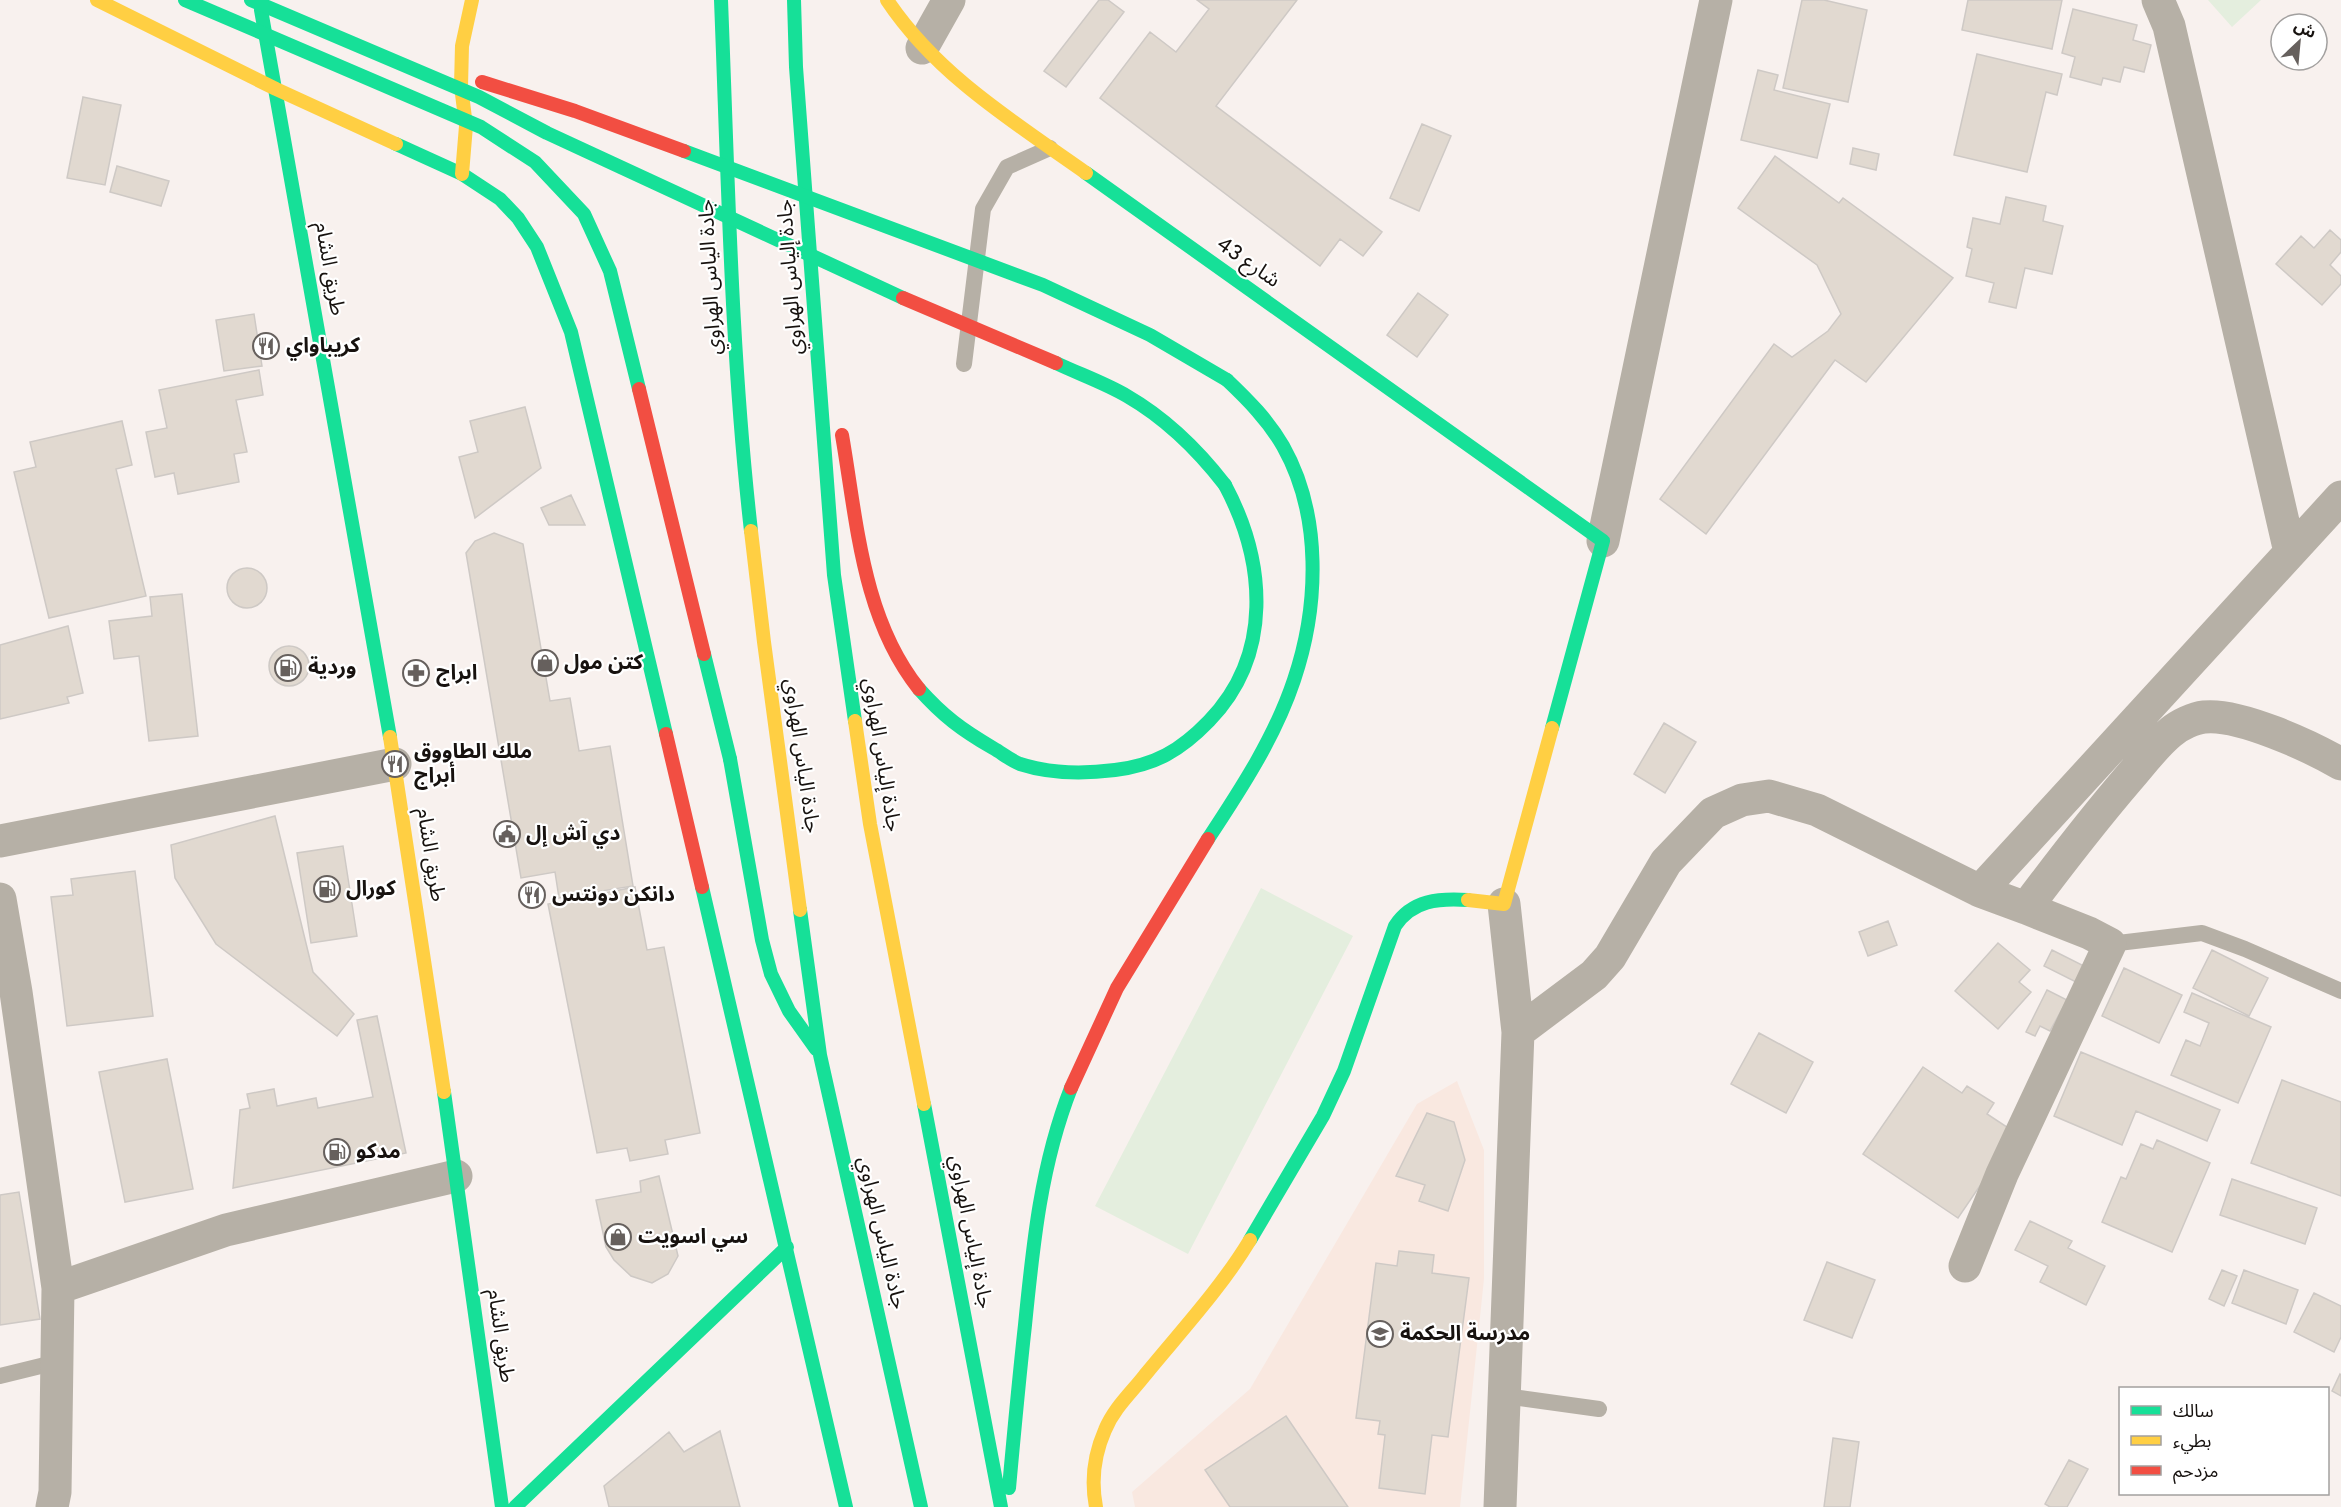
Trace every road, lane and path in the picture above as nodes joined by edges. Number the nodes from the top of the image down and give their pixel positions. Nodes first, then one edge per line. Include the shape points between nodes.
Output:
1 (97, 0) edge
2 (185, 0) edge
3 (251, 0) edge
4 (259, 0) edge
5 (472, 0) edge
6 (708, 0) edge
7 (721, 0) edge
8 (794, 0) edge
9 (887, 0) edge
10 (949, 0) edge
11 (1716, 0) edge
12 (2158, 0) edge
13 (922, 48) junction
14 (388, 57) junction
15 (723, 82) junction
16 (276, 89) junction
17 (1050, 148) junction
18 (462, 174) junction
19 (814, 295) junction
20 (964, 364) dead end
21 (2341, 497) edge
22 (1603, 541) junction
23 (2290, 552) junction
24 (395, 764) junction
25 (2341, 764) edge
26 (0, 841) edge
27 (1980, 891) junction
28 (0, 899) edge
29 (1504, 904) junction
30 (2026, 908) junction
31 (2110, 944) junction
32 (2341, 991) edge
33 (1518, 1032) junction
34 (820, 1054) junction
35 (456, 1176) junction
36 (787, 1247) junction
37 (1965, 1266) dead end
38 (58, 1288) junction
39 (57, 1362) junction
40 (0, 1376) edge
41 (1505, 1396) junction
42 (1599, 1409) dead end
43 (52, 1507) edge
44 (501, 1507) edge
45 (515, 1507) edge
46 (846, 1507) edge
47 (921, 1507) edge
48 (1001, 1507) edge
49 (1007, 1507) edge
50 (1096, 1507) edge
51 (1500, 1507) edge

1 - 16 main road
2 - 34 main road, bridge via 481,127 535,162 584,214 610,271 730,759 771,974 789,1011
3 - 14 main road, bridge
4 - 16 main road, طريق الشام
5 - 18 main road via 462,46 466,126
6 - 15 main road
7 - 15 main road, جادة الياس الهراوي
8 - 19 main road, جادة إلياس الهراوي
9 - 13 main road, شارع 43
10 - 13 street
11 - 22 street
12 - 23 street via 2169,26
13 - 17 main road, شارع 43
14 - 19 main road, bridge via 931,312 1009,342 1127,396 1176,432 1202,455 1225,485 1242,518 1257,600 1257,627 1241,678 1220,708 1180,748 1159,760 1103,772 1064,774 1019,764 965,733 915,685 884,632 862,557 852,483
14 - 49 main road, bridge via 575,111 1078,299 1154,335 1227,380 1267,420 1284,444 1306,510 1312,558 1312,594 1303,654 1294,686 1260,756 1111,999 1062,1113 1040,1201 1019,1363
15 - 34 main road, جادة الياس الهراوي via 743,458
16 - 18 main road
16 - 24 main road, طريق الشام
17 - 20 lane via 1007,167 983,209
17 - 22 main road, شارع 43
18 - 36 main road via 500,199 518,218 537,248 571,333
19 - 48 main road, جادة إلياس الهراوي via 834,575 859,760
21 - 23 street
22 - 29 main road
23 - 27 street
24 - 26 street
24 - 35 main road, طريق الشام
25 - 30 street via 2320,752 2220,717 2202,717 2181,726 2163,740 2092,821
27 - 30 street
27 - 33 street via 1817,810 1768,796 1742,800 1713,813 1666,862 1610,957 1594,975
28 - 38 street
29 - 33 street
29 - 50 main road via 1432,901 1414,906 1395,926 1344,1071 1323,1116 1248,1244 1121,1402 1105,1429 1095,1460
30 - 31 street
31 - 32 lane via 2202,933
31 - 37 street via 2002,1174
33 - 41 street
34 - 47 main road, جادة الياس الهراوي
35 - 38 street via 226,1230
35 - 44 main road, طريق الشام
36 - 45 main road
36 - 46 main road
38 - 39 street
39 - 40 lane
39 - 43 street
41 - 42 lane
41 - 51 street

